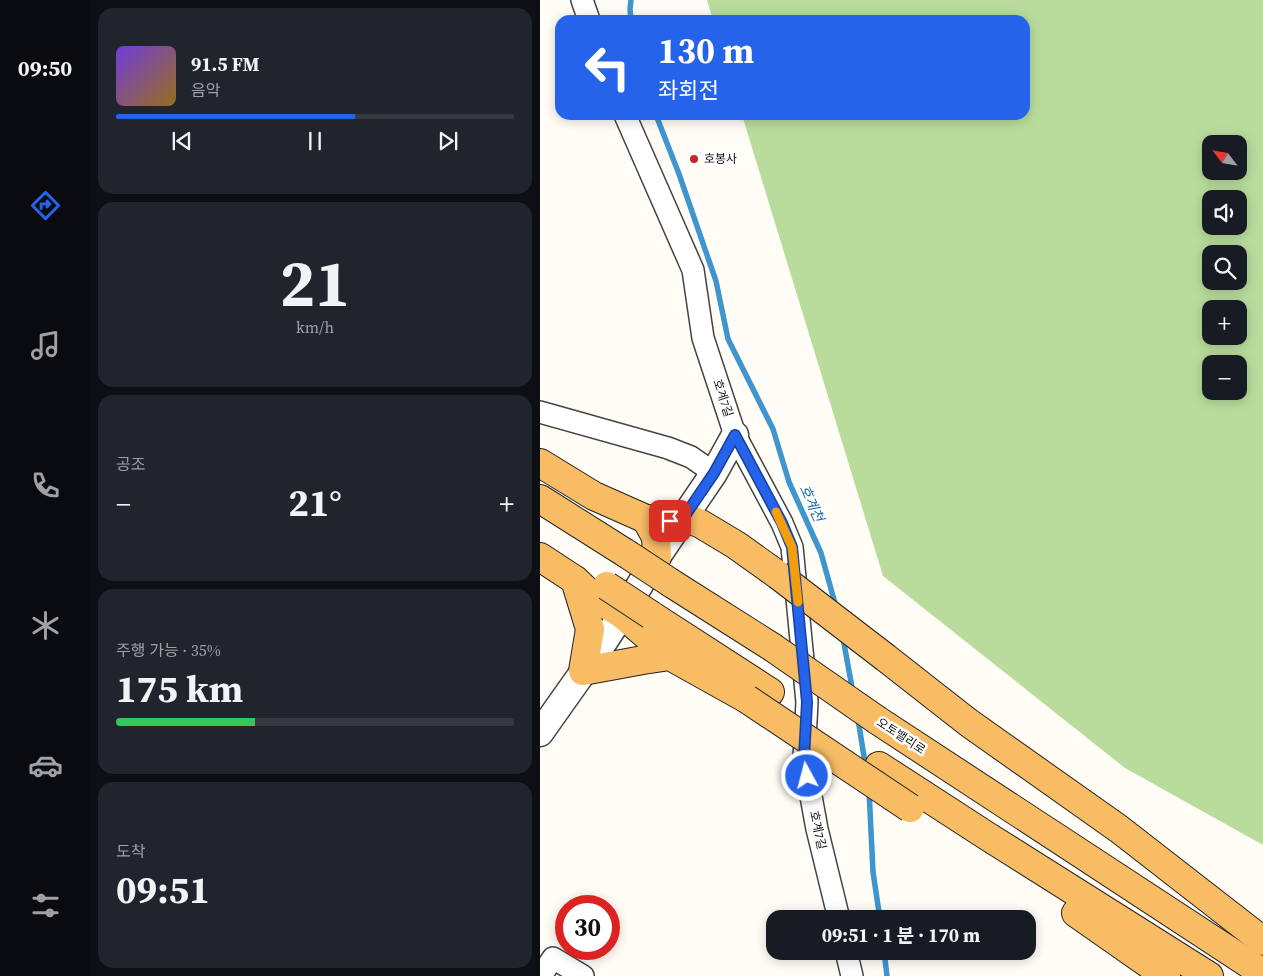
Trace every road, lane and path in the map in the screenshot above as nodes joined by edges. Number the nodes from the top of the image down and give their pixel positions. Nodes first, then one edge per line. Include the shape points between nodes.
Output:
1 (582, 0) edge
2 (586, 15) edge
3 (627, 120) edge
4 (540, 412) edge
5 (735, 435) junction
6 (540, 463) edge
7 (714, 473) junction
8 (540, 499) edge
9 (684, 517) junction
10 (646, 519) junction
11 (540, 543) edge
12 (540, 557) edge
13 (657, 557) junction
14 (575, 580) junction
15 (622, 614) junction
16 (670, 656) junction
17 (583, 672) junction
18 (759, 696) junction
19 (540, 733) edge
20 (837, 910) edge
21 (1261, 939) edge
22 (848, 960) edge
23 (1258, 970) edge
24 (541, 976) edge
25 (583, 976) edge
26 (852, 976) edge
27 (1166, 976) edge
28 (1209, 976) edge

1 - 2 street
3 - 5 street, 호계7길 via 693,270 703,338
4 - 7 street via 668,448 691,457
5 - 7 street
5 - 20 street, 호계7길 via 792,547 807,702 804,758
6 - 10 highway via 594,496
7 - 9 street
8 - 23 highway, 오토밸리로, bridge via 772,647 877,720
9 - 10 highway via 670,521
9 - 13 street
9 - 21 highway, bridge via 736,545 778,575 968,723 1119,829
10 - 13 highway via 656,538
11 - 18 highway, bridge via 651,615
12 - 14 highway
13 - 15 street
14 - 15 highway via 592,596
14 - 17 highway via 590,629
15 - 16 highway
15 - 17 street
16 - 17 highway
16 - 18 highway
17 - 19 street
18 - 27 highway, bridge via 910,808 1068,907
18 - 28 highway via 879,766
22 - 26 street
24 - 25 street via 553,958

